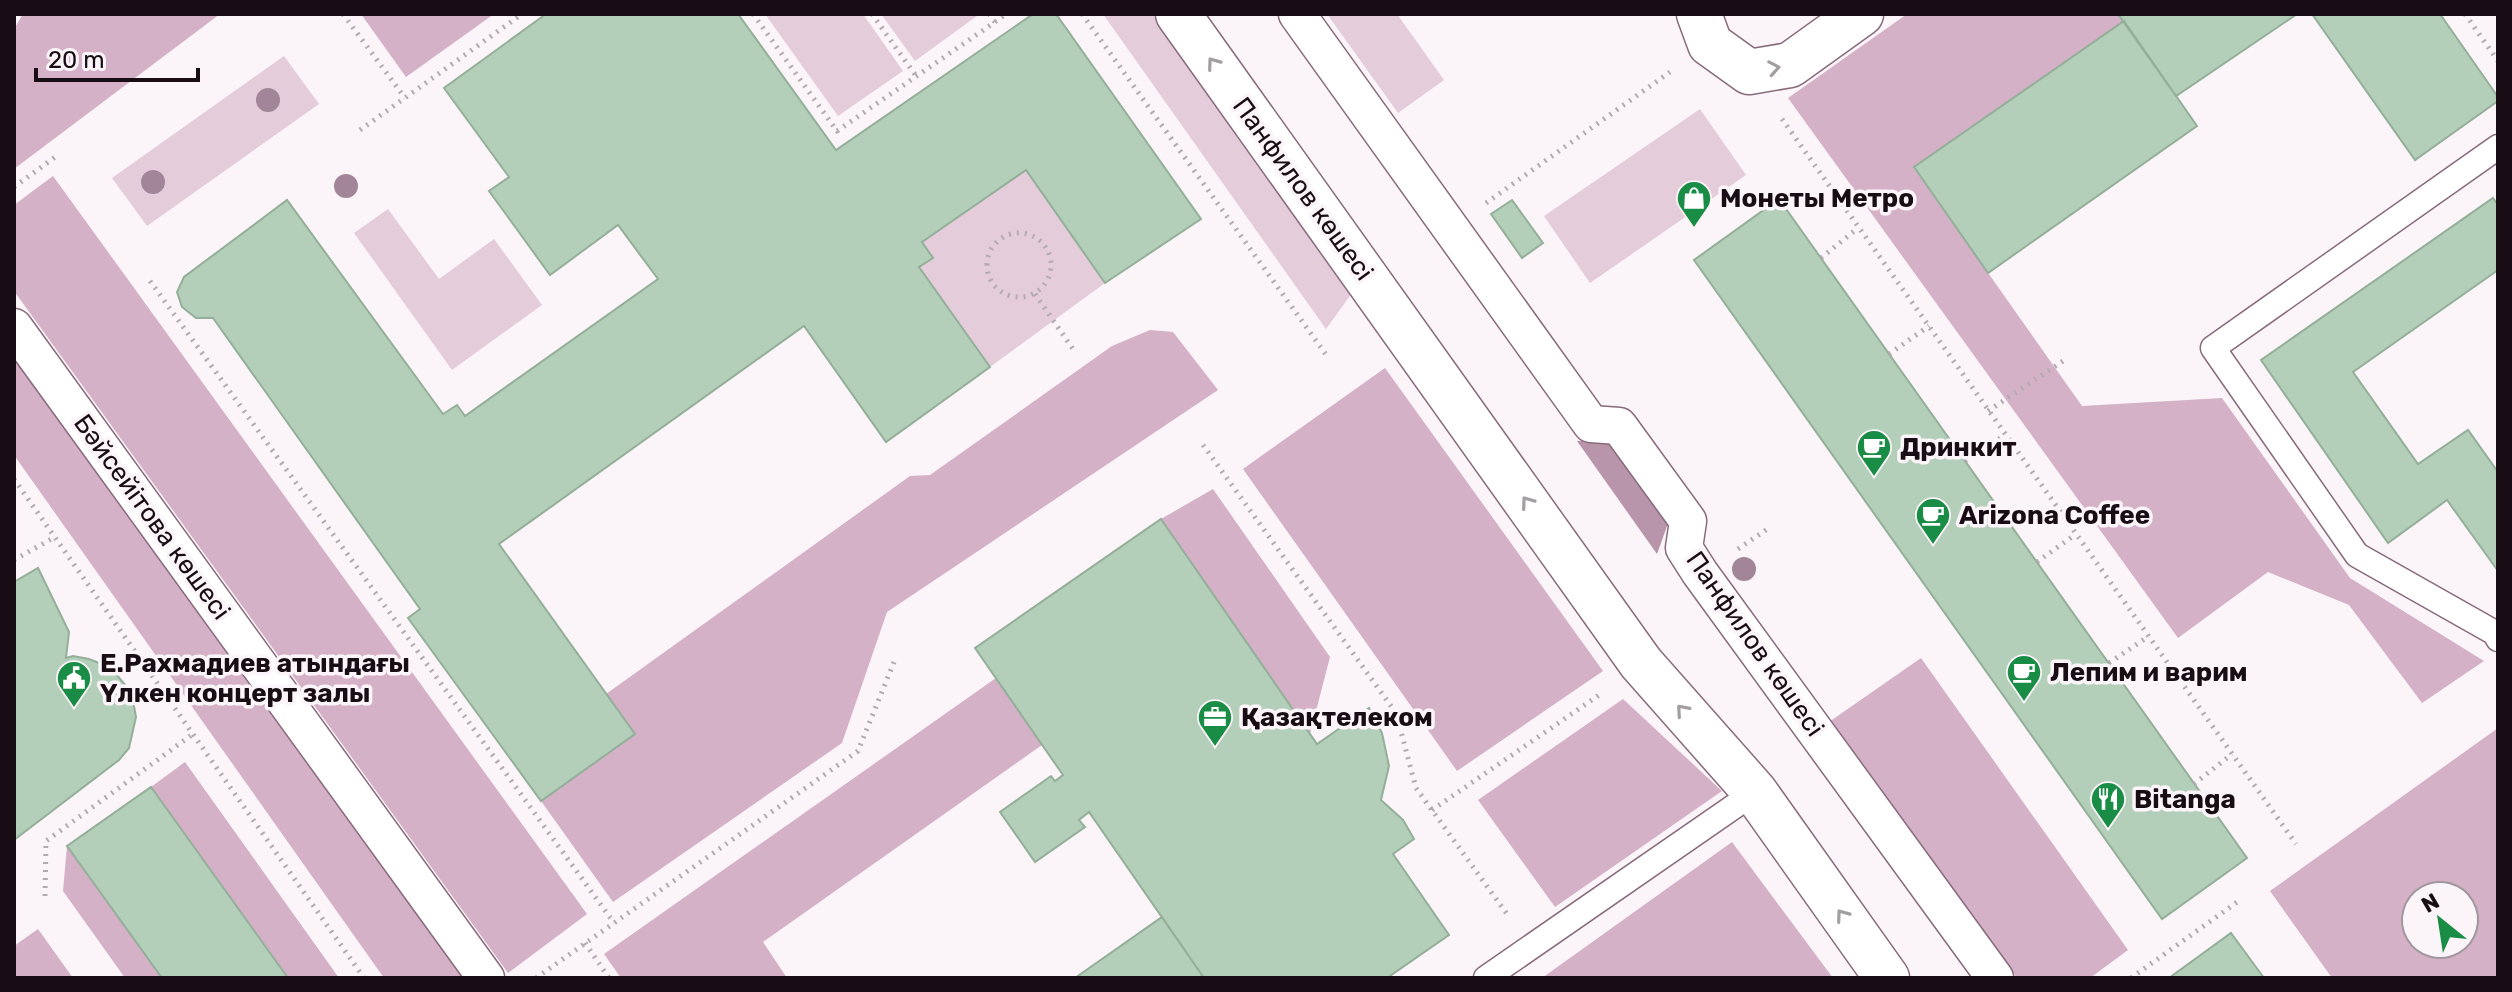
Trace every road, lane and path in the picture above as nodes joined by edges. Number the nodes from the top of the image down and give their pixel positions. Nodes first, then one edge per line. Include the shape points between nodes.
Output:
1 (343, 14) edge
2 (522, 14) edge
3 (753, 14) edge
4 (872, 14) edge
5 (989, 14) edge
6 (1006, 14) edge
7 (1082, 14) edge
8 (1178, 14) edge
9 (1297, 14) edge
10 (1861, 14) edge
11 (2465, 14) edge
12 (995, 22) junction
13 (1705, 29) edge
14 (2498, 61) edge
15 (1749, 72) junction
16 (916, 76) junction
17 (405, 98) junction
18 (360, 130) dead end
19 (2498, 147) edge
20 (58, 155) dead end
21 (14, 187) edge
22 (1451, 228) junction
23 (1858, 228) junction
24 (1821, 258) dead end
25 (150, 281) dead end
26 (1035, 294) junction
27 (1929, 326) junction
28 (14, 327) edge
29 (1075, 352) dead end
30 (1889, 354) dead end
31 (1327, 356) dead end
32 (2066, 359) dead end
33 (1988, 411) junction
34 (2005, 435) junction
35 (1203, 445) dead end
36 (1965, 461) dead end
37 (14, 479) edge
38 (2076, 534) junction
39 (55, 537) junction
40 (14, 560) edge
41 (2037, 562) dead end
42 (2149, 636) junction
43 (2498, 639) edge
44 (894, 662) dead end
45 (2109, 663) dead end
46 (1612, 685) dead end
47 (193, 734) junction
48 (2232, 754) junction
49 (2194, 784) dead end
50 (1755, 792) junction
51 (1432, 810) junction
52 (2296, 844) dead end
53 (45, 896) dead end
54 (2240, 900) dead end
55 (614, 923) junction
56 (585, 943) junction
57 (1530, 947) junction
58 (364, 978) edge
59 (486, 978) edge
60 (536, 978) edge
61 (609, 978) edge
62 (1486, 978) edge
63 (1887, 978) edge
64 (1995, 978) edge
65 (2131, 978) edge

1 - 17 path
2 - 17 path
3 - 16 path via 837,131
4 - 16 path
5 - 12 path
6 - 12 path
7 - 31 path
50 -> 8 street, Панфилов көшесі via 1641,663
9 - 22 street, Панфилов көшесі
15 -> 10 street via 1790,65
11 - 14 path
12 - 16 path
13 - 15 street
13 - 22 path
15 - 23 path
17 - 18 path
19 - 43 lane via 2213,348 2357,555
20 - 21 path
22 - 64 street, Панфилов көшесі via 1591,424 1619,426 1637,450 1688,521 1684,548 1700,573
23 - 24 path
23 - 27 path
25 - 55 path
26 - 26 path via 1002,294 990,282 990,249 1002,237 1019,232 1047,248 1052,265 1047,282
26 - 29 path
27 - 30 path
27 - 33 path
28 - 59 street, Бәйсейітова көшесі
32 - 33 path
33 - 34 path
34 - 36 path
34 - 38 path
35 - 51 path via 1396,713 1416,788
37 - 39 path
38 - 41 path
38 - 42 path
39 - 40 path
39 - 47 path
42 - 45 path
42 - 48 path
44 - 55 path via 858,751
46 - 51 path
47 - 53 path via 46,841
47 - 58 path
48 - 49 path
48 - 52 path
50 - 57 lane
63 -> 50 street, Панфилов көшесі
51 - 57 path
54 - 65 path
55 - 56 path
56 - 60 path
56 - 61 path
57 - 62 lane

